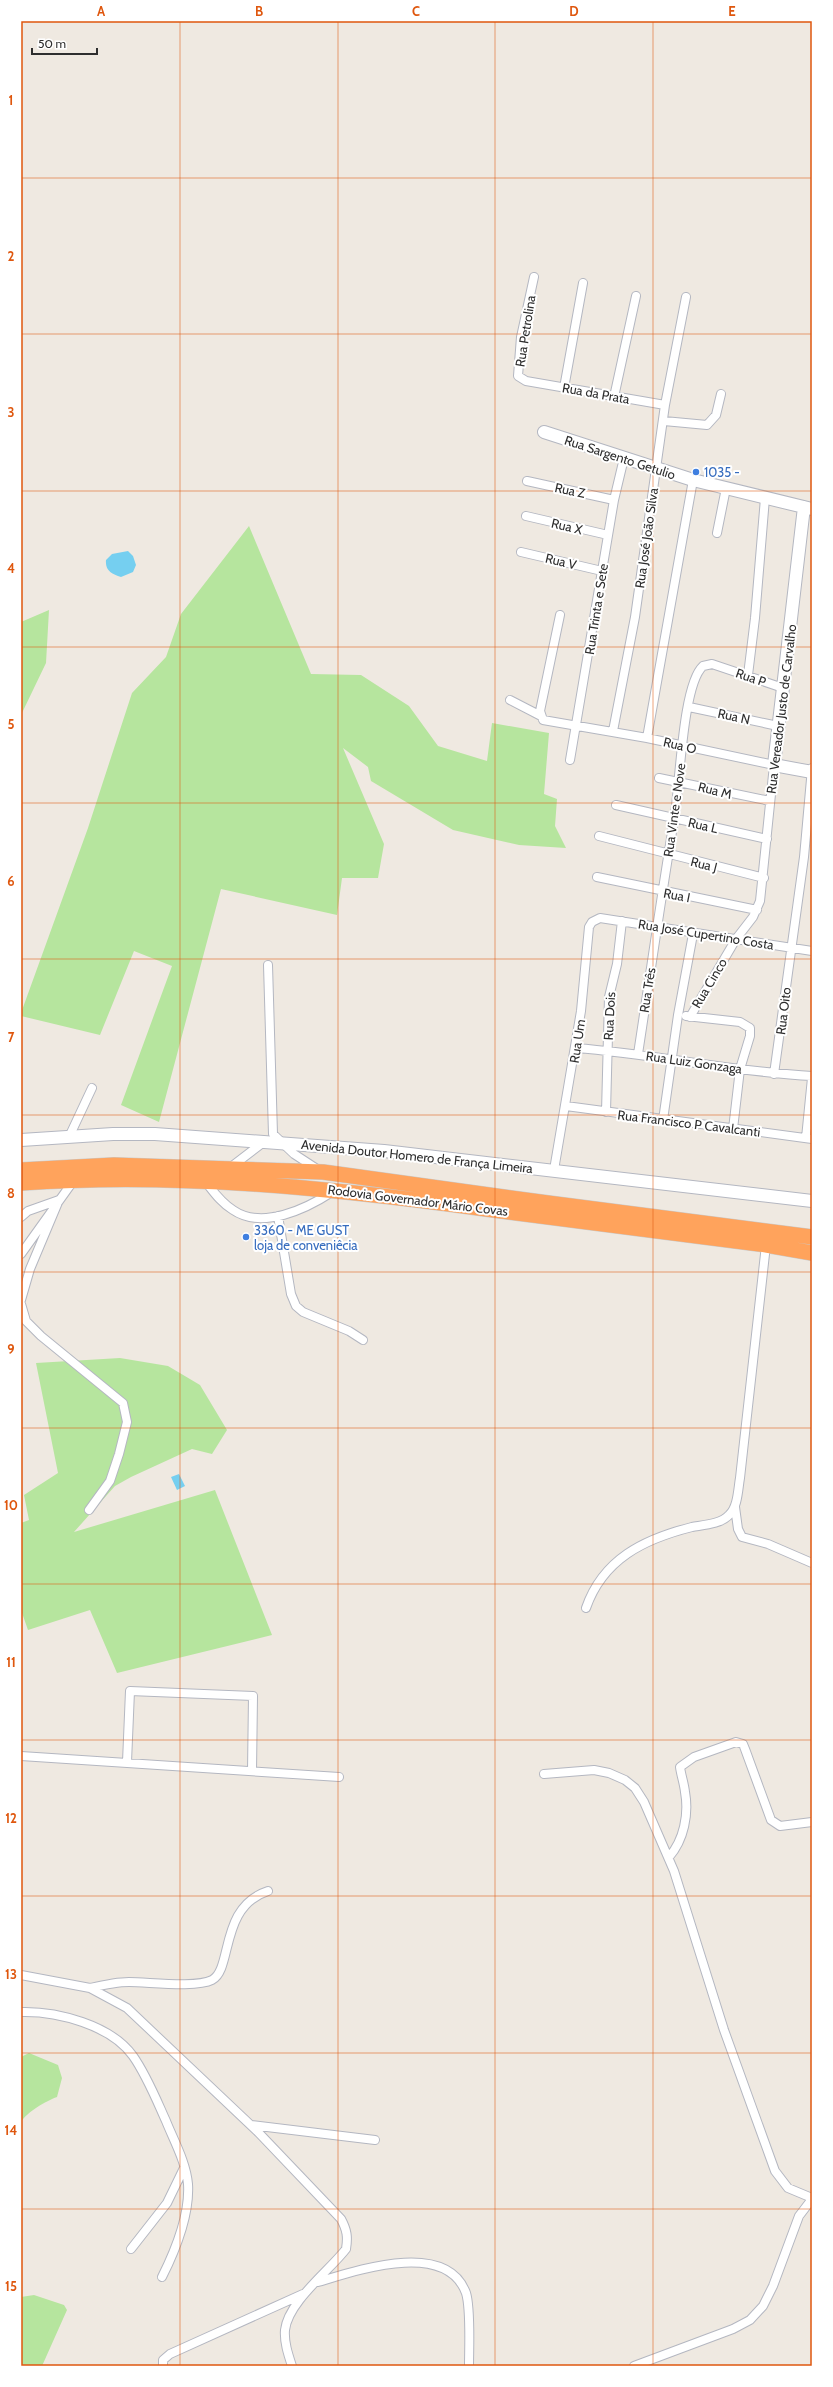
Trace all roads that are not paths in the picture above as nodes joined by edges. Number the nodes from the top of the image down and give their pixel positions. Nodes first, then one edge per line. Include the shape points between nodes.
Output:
1 (534, 277) dead end
2 (582, 283) dead end
3 (636, 296) dead end
4 (686, 297) dead end
5 (526, 381) joint
6 (564, 388) junction
7 (721, 394) dead end
8 (614, 397) junction
9 (666, 405) junction
10 (664, 421) junction
11 (544, 432) dead end
12 (624, 458) junction
13 (656, 469) junction
14 (693, 480) junction
15 (527, 481) dead end
16 (726, 488) junction
17 (765, 498) junction
18 (614, 500) junction
19 (808, 508) edge
20 (526, 516) dead end
21 (717, 533) dead end
22 (608, 535) junction
23 (521, 552) dead end
24 (602, 571) junction
25 (560, 615) dead end
26 (719, 666) joint
27 (748, 676) junction
28 (783, 688) junction
29 (510, 700) dead end
30 (689, 707) junction
31 (541, 716) junction
32 (577, 725) junction
33 (778, 726) junction
34 (613, 731) junction
35 (647, 738) junction
36 (682, 745) junction
37 (570, 760) dead end
38 (774, 765) junction
39 (812, 770) edge
40 (659, 778) dead end
41 (679, 781) junction
42 (770, 801) junction
43 (616, 805) dead end
44 (674, 819) junction
45 (599, 836) dead end
46 (767, 839) junction
47 (668, 855) junction
48 (597, 877) dead end
49 (764, 878) junction
50 (661, 892) junction
51 (757, 910) junction
52 (600, 918) joint
53 (622, 921) junction
54 (657, 927) junction
55 (694, 934) junction
56 (736, 939) junction
57 (791, 948) junction
58 (812, 951) edge
59 (268, 965) dead end
60 (678, 1015) junction
61 (690, 1017) junction
62 (576, 1048) junction
63 (607, 1050) junction
64 (638, 1054) junction
65 (672, 1059) junction
66 (740, 1069) junction
67 (774, 1074) junction
68 (812, 1077) edge
69 (92, 1088) dead end
70 (566, 1106) junction
71 (606, 1112) junction
72 (662, 1120) junction
73 (733, 1129) junction
74 (69, 1137) junction
75 (268, 1138) junction
76 (809, 1138) edge
77 (21, 1140) edge
78 (281, 1143) junction
79 (228, 1169) junction
80 (21, 1170) edge
81 (554, 1170) junction
82 (323, 1172) junction
83 (75, 1179) junction
84 (204, 1180) junction
85 (21, 1183) edge
86 (335, 1190) junction
87 (59, 1200) junction
88 (812, 1201) edge
89 (278, 1216) junction
90 (21, 1217) edge
91 (812, 1237) edge
92 (766, 1245) junction
93 (812, 1253) edge
94 (21, 1254) edge
95 (21, 1300) edge
96 (21, 1304) edge
97 (363, 1340) dead end
98 (734, 1506) junction
99 (89, 1510) dead end
100 (812, 1563) edge
101 (586, 1608) dead end
102 (21, 1756) edge
103 (127, 1762) junction
104 (252, 1771) junction
105 (544, 1774) dead end
106 (339, 1777) dead end
107 (812, 1822) edge
108 (669, 1857) junction
109 (268, 1891) dead end
110 (21, 1975) edge
111 (90, 1988) junction
112 (21, 2012) edge
113 (251, 2125) junction
114 (375, 2140) dead end
115 (185, 2168) junction
116 (812, 2198) edge
117 (131, 2249) dead end
118 (162, 2277) dead end
119 (317, 2282) junction
120 (308, 2292) junction
121 (163, 2366) edge
122 (292, 2366) edge
123 (469, 2366) edge
124 (634, 2366) edge

1 - 5 street, Rua Petrolina via 518,362 518,376
2 - 6 street
3 - 8 street
4 - 9 street, Rua José João Silva
5 - 6 street, Rua da Prata
6 - 8 street, Rua da Prata
7 - 10 street via 716,415 707,425
8 - 9 street, Rua da Prata
9 - 10 street, Rua José João Silva
10 - 13 street, Rua José João Silva
11 - 12 main road, Rua Sargento Getulio
12 - 13 main road, Rua Sargento Getulio
12 - 18 street, Rua Trinta e Sete
13 - 14 main road, Rua Sargento Getulio
13 - 34 street, Rua José João Silva via 635,617
14 - 16 main road, Rua Sargento Getulio
14 - 35 street
15 - 18 street, Rua Z
16 - 17 main road, Rua Sargento Getulio
16 - 21 street
17 - 19 main road, Rua Sargento Getulio
17 - 27 street
18 - 22 street, Rua Trinta e Sete
19 - 28 main road, Rua Vereador Justo de Carvalho
20 - 22 street, Rua X
22 - 24 street, Rua Trinta e Sete
23 - 24 street, Rua V
24 - 32 street, Rua Trinta e Sete
25 - 31 street
26 - 27 street, Rua P
26 - 30 street, Rua Vinte e Nove via 707,664 699,669 695,676
27 - 28 street, Rua P
28 - 33 main road, Rua Vereador Justo de Carvalho
29 - 31 street, Rua O
30 - 33 street, Rua N
30 - 36 street, Rua Vinte e Nove
31 - 32 street, Rua O via 543,720
32 - 34 street, Rua O
32 - 37 street, Rua Trinta e Sete
33 - 38 main road, Rua Vereador Justo de Carvalho
34 - 35 street, Rua O
35 - 36 street, Rua O
36 - 38 street, Rua O
36 - 41 street, Rua Vinte e Nove
38 - 39 main road, Rua O
38 - 42 street, Rua Vereador Justo de Carvalho
39 - 57 street, Rua Oito via 804,857
40 - 41 street, Rua M
41 - 42 street, Rua M
41 - 44 street, Rua Vinte e Nove
42 - 46 street, Rua Vereador Justo de Carvalho
43 - 44 street, Rua L
44 - 46 street, Rua L
44 - 47 street, Rua Vinte e Nove
45 - 47 street, Rua J
46 - 49 street, Rua Vereador Justo de Carvalho
47 - 49 street, Rua J
47 - 50 street, Rua Vinte e Nove
48 - 50 street, Rua I
49 - 51 street, Rua Vereador Justo de Carvalho
50 - 51 street, Rua I
50 - 54 street, Rua Vinte e Nove
51 - 56 street, Rua Cinco
52 - 53 street, Rua José Cupertino Costa
52 - 62 street, Rua Um via 589,927
53 - 54 street, Rua José Cupertino Costa
53 - 63 street, Rua Dois via 609,997
54 - 55 street, Rua José Cupertino Costa
54 - 64 street, Rua Três
55 - 56 street, Rua José Cupertino Costa
55 - 60 street
56 - 57 street, Rua José Cupertino Costa
56 - 61 street, Rua Cinco
57 - 58 street, Rua José Cupertino Costa
57 - 67 street, Rua Oito
59 - 75 street
60 - 61 street
60 - 65 street
61 - 66 street via 745,1024 750,1028
62 - 63 street, Rua Luiz Gonzaga
62 - 70 street, Rua Um
63 - 64 street, Rua Luiz Gonzaga
63 - 71 street, Rua Dois
64 - 65 street, Rua Luiz Gonzaga
65 - 66 street, Rua Luiz Gonzaga
65 - 72 street
66 - 67 street, Rua Luiz Gonzaga
66 - 73 street
67 - 68 street, Rua Luiz Gonzaga
68 - 76 street
69 - 74 street
70 - 71 street, Rua Francisco P Cavalcanti
70 - 81 street, Rua Um
71 - 72 street, Rua Francisco P Cavalcanti
72 - 73 street, Rua Francisco P Cavalcanti
73 - 76 street, Rua Francisco P Cavalcanti
74 - 75 main road, Avenida Doutor Homero de França Limeira via 155,1134
74 - 77 main road, Avenida Doutor Homero de França Limeira
75 - 78 main road, Avenida Doutor Homero de França Limeira
75 - 79 street
78 - 81 main road, Avenida Doutor Homero de França Limeira via 384,1151
78 - 82 street via 303,1161
79 - 80 highway, Rodovia Governador Mário Covas via 114,1165
79 - 82 highway, Rodovia Governador Mário Covas
81 - 88 main road, Avenida Doutor Homero de França Limeira
82 - 91 highway, Rodovia Governador Mário Covas
83 - 84 highway, Rodovia Governador Mário Covas
83 - 85 highway, Rodovia Governador Mário Covas
83 - 87 street
84 - 86 highway, Rodovia Governador Mário Covas
84 - 89 street via 233,1211 253,1217
86 - 89 street via 310,1205
86 - 92 highway, Rodovia Governador Mário Covas
87 - 90 street via 28,1211
87 - 94 street
87 - 95 street via 30,1269
89 - 97 street via 291,1294 296,1306 303,1312 349,1331
92 - 93 highway, Rodovia Governador Mário Covas
92 - 98 street via 740,1478
96 - 99 street via 26,1321 40,1336 123,1403 127,1422 117,1461 110,1481
98 - 100 street via 742,1538 768,1544
98 - 101 street via 730,1514 723,1519 667,1534 632,1549 604,1575 590,1596
102 - 103 street
103 - 104 street
103 - 104 street via 130,1692 253,1696
104 - 106 street
105 - 108 street via 594,1770 625,1780 635,1788 644,1802
107 - 108 street via 780,1826 771,1820 743,1744 736,1742 694,1757 680,1766 685,1792 685,1817 681,1839
108 - 116 street via 724,2030 775,2171 788,2188
109 - 111 street via 251,1899 244,1906 232,1926 220,1970 213,1979 206,1982 114,1983
110 - 111 street
111 - 113 street via 127,2008
112 - 115 street via 43,2012 72,2018 121,2044 142,2070
113 - 114 street
113 - 119 street via 342,2220 346,2229 346,2249
115 - 117 street via 167,2203
115 - 118 street via 187,2194 183,2221 176,2247
116 - 124 street via 799,2216 763,2306 750,2320 733,2329
119 - 120 street
119 - 123 street via 396,2262 410,2262 449,2272 457,2278 466,2293
120 - 121 street via 170,2354 163,2360
120 - 122 street via 290,2315 285,2329 286,2347

